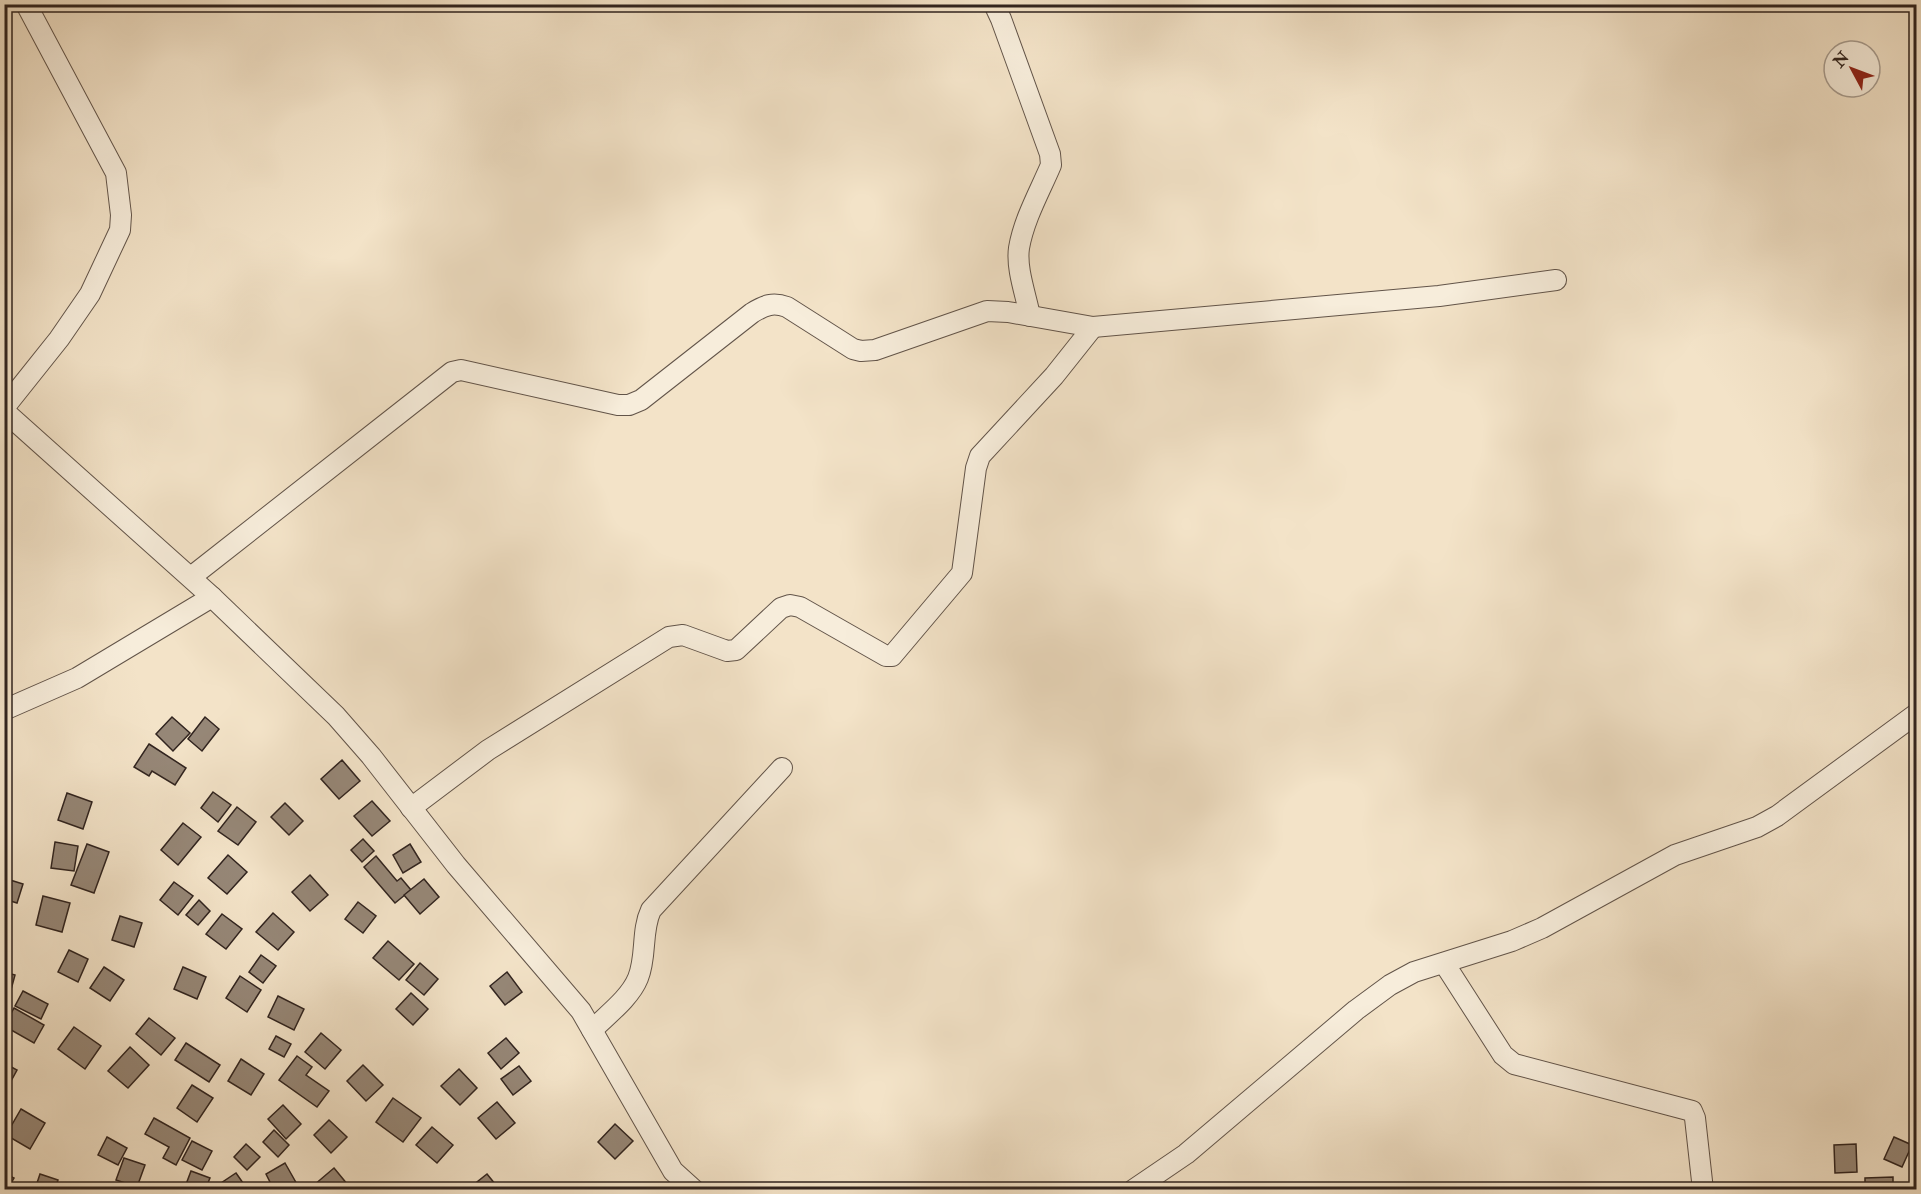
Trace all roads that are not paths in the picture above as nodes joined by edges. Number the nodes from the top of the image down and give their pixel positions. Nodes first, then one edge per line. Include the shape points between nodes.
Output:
1 (26, 4) edge
2 (994, 4) edge
3 (1556, 280) dead end
4 (1030, 316) junction
5 (1093, 327) junction
6 (4, 410) edge
7 (191, 577) junction
8 (213, 597) junction
9 (4, 710) edge
10 (1917, 714) edge
11 (782, 768) dead end
12 (411, 808) junction
13 (1444, 963) junction
14 (592, 1030) junction
15 (694, 1190) edge
16 (1133, 1190) edge
17 (1703, 1190) edge

1 - 6 street via 116,173 120,230 90,294
2 - 4 street via 1050,154 1051,165 1019,249
3 - 5 street via 1439,296
4 - 5 street
4 - 7 street via 987,311 875,350 861,351 776,303 752,313 641,400 629,405 468,371 452,372
5 - 12 street via 980,456 962,573 892,656 885,656 790,605 781,608 736,650 727,651 683,636 669,637 488,750
6 - 7 street
7 - 8 street
8 - 9 street via 77,678
8 - 12 street via 336,717
10 - 13 street via 1757,827 1675,855 1542,928
11 - 14 street via 651,910 639,977 630,992
12 - 14 street via 573,1001
13 - 16 street via 1390,984 1186,1154
13 - 17 street via 1503,1055 1514,1064 1692,1111
14 - 15 street via 673,1171

